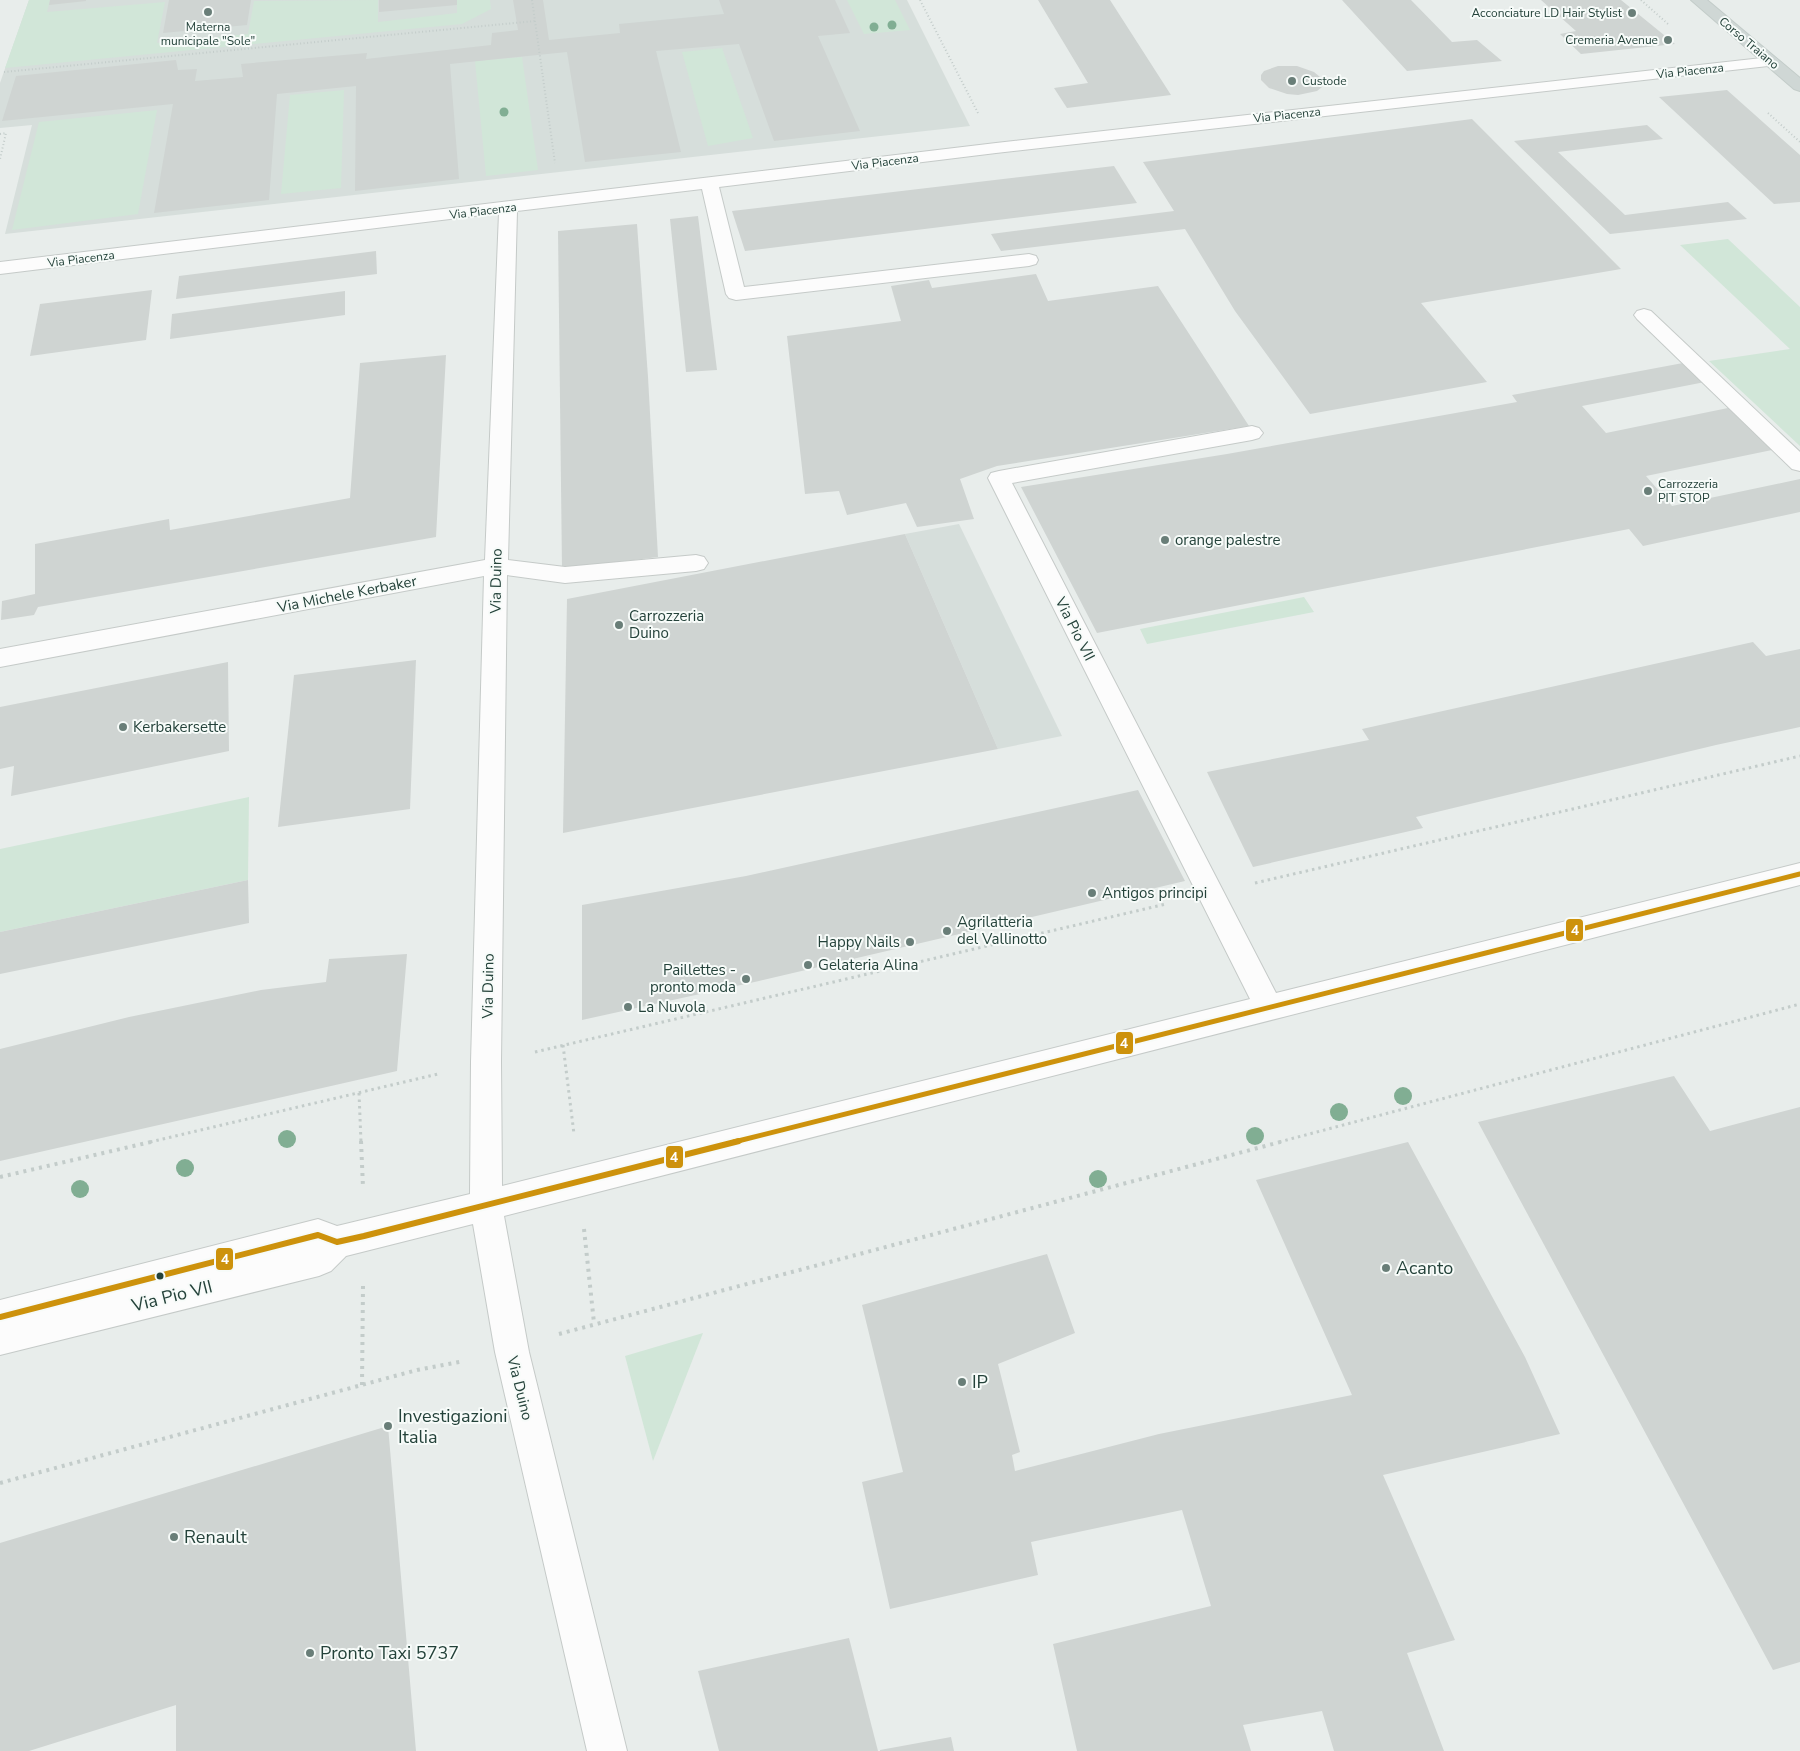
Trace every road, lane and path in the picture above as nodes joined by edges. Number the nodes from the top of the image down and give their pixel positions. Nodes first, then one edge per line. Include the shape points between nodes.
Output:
1 (532, 0) edge
2 (920, 0) edge
3 (1698, 0) edge
4 (535, 21) junction
5 (1771, 62) junction
6 (4, 72) dead end
7 (1800, 86) edge
8 (0, 134) edge
9 (996, 148) junction
10 (0, 159) edge
11 (555, 163) dead end
12 (709, 183) junction
13 (508, 208) junction
14 (1029, 260) dead end
15 (0, 268) edge
16 (1644, 315) dead end
17 (1252, 433) dead end
18 (1800, 464) edge
19 (696, 563) dead end
20 (496, 566) junction
21 (0, 658) edge
22 (1800, 874) edge
23 (1800, 1004) edge
24 (1269, 1008) junction
25 (406, 1082) dead end
26 (0, 1177) edge
27 (486, 1205) junction
28 (337, 1242) junction
29 (0, 1317) edge
30 (576, 1328) dead end
31 (0, 1338) edge
32 (418, 1370) dead end
33 (0, 1483) edge
34 (607, 1751) edge

1 - 4 path
2 - 9 path
3 - 5 main road, Corso Traiano
4 - 6 path
4 - 11 path
5 - 7 main road, Corso Traiano
5 - 9 street, Via Piacenza
8 - 10 path via 6,133
9 - 12 street, Via Piacenza
12 - 13 street, Via Piacenza
12 - 14 street via 736,294
13 - 15 street, Via Piacenza
13 - 20 street, Via Duino
16 - 18 street
17 - 24 street, Via Pio VII via 999,478
19 - 20 street, Via Michele Kerbaker via 565,576
20 - 21 street, Via Michele Kerbaker
20 - 27 street, Via Duino
22 - 24 street, Via Pio VII
23 - 30 path
24 - 27 street, Via Pio VII
25 - 26 path
27 - 28 street, Via Pio VII
27 - 34 street, Via Duino via 512,1352
28 - 29 street, Via Pio VII via 318,1236
28 - 31 street, Via Pio VII via 319,1260
32 - 33 path

